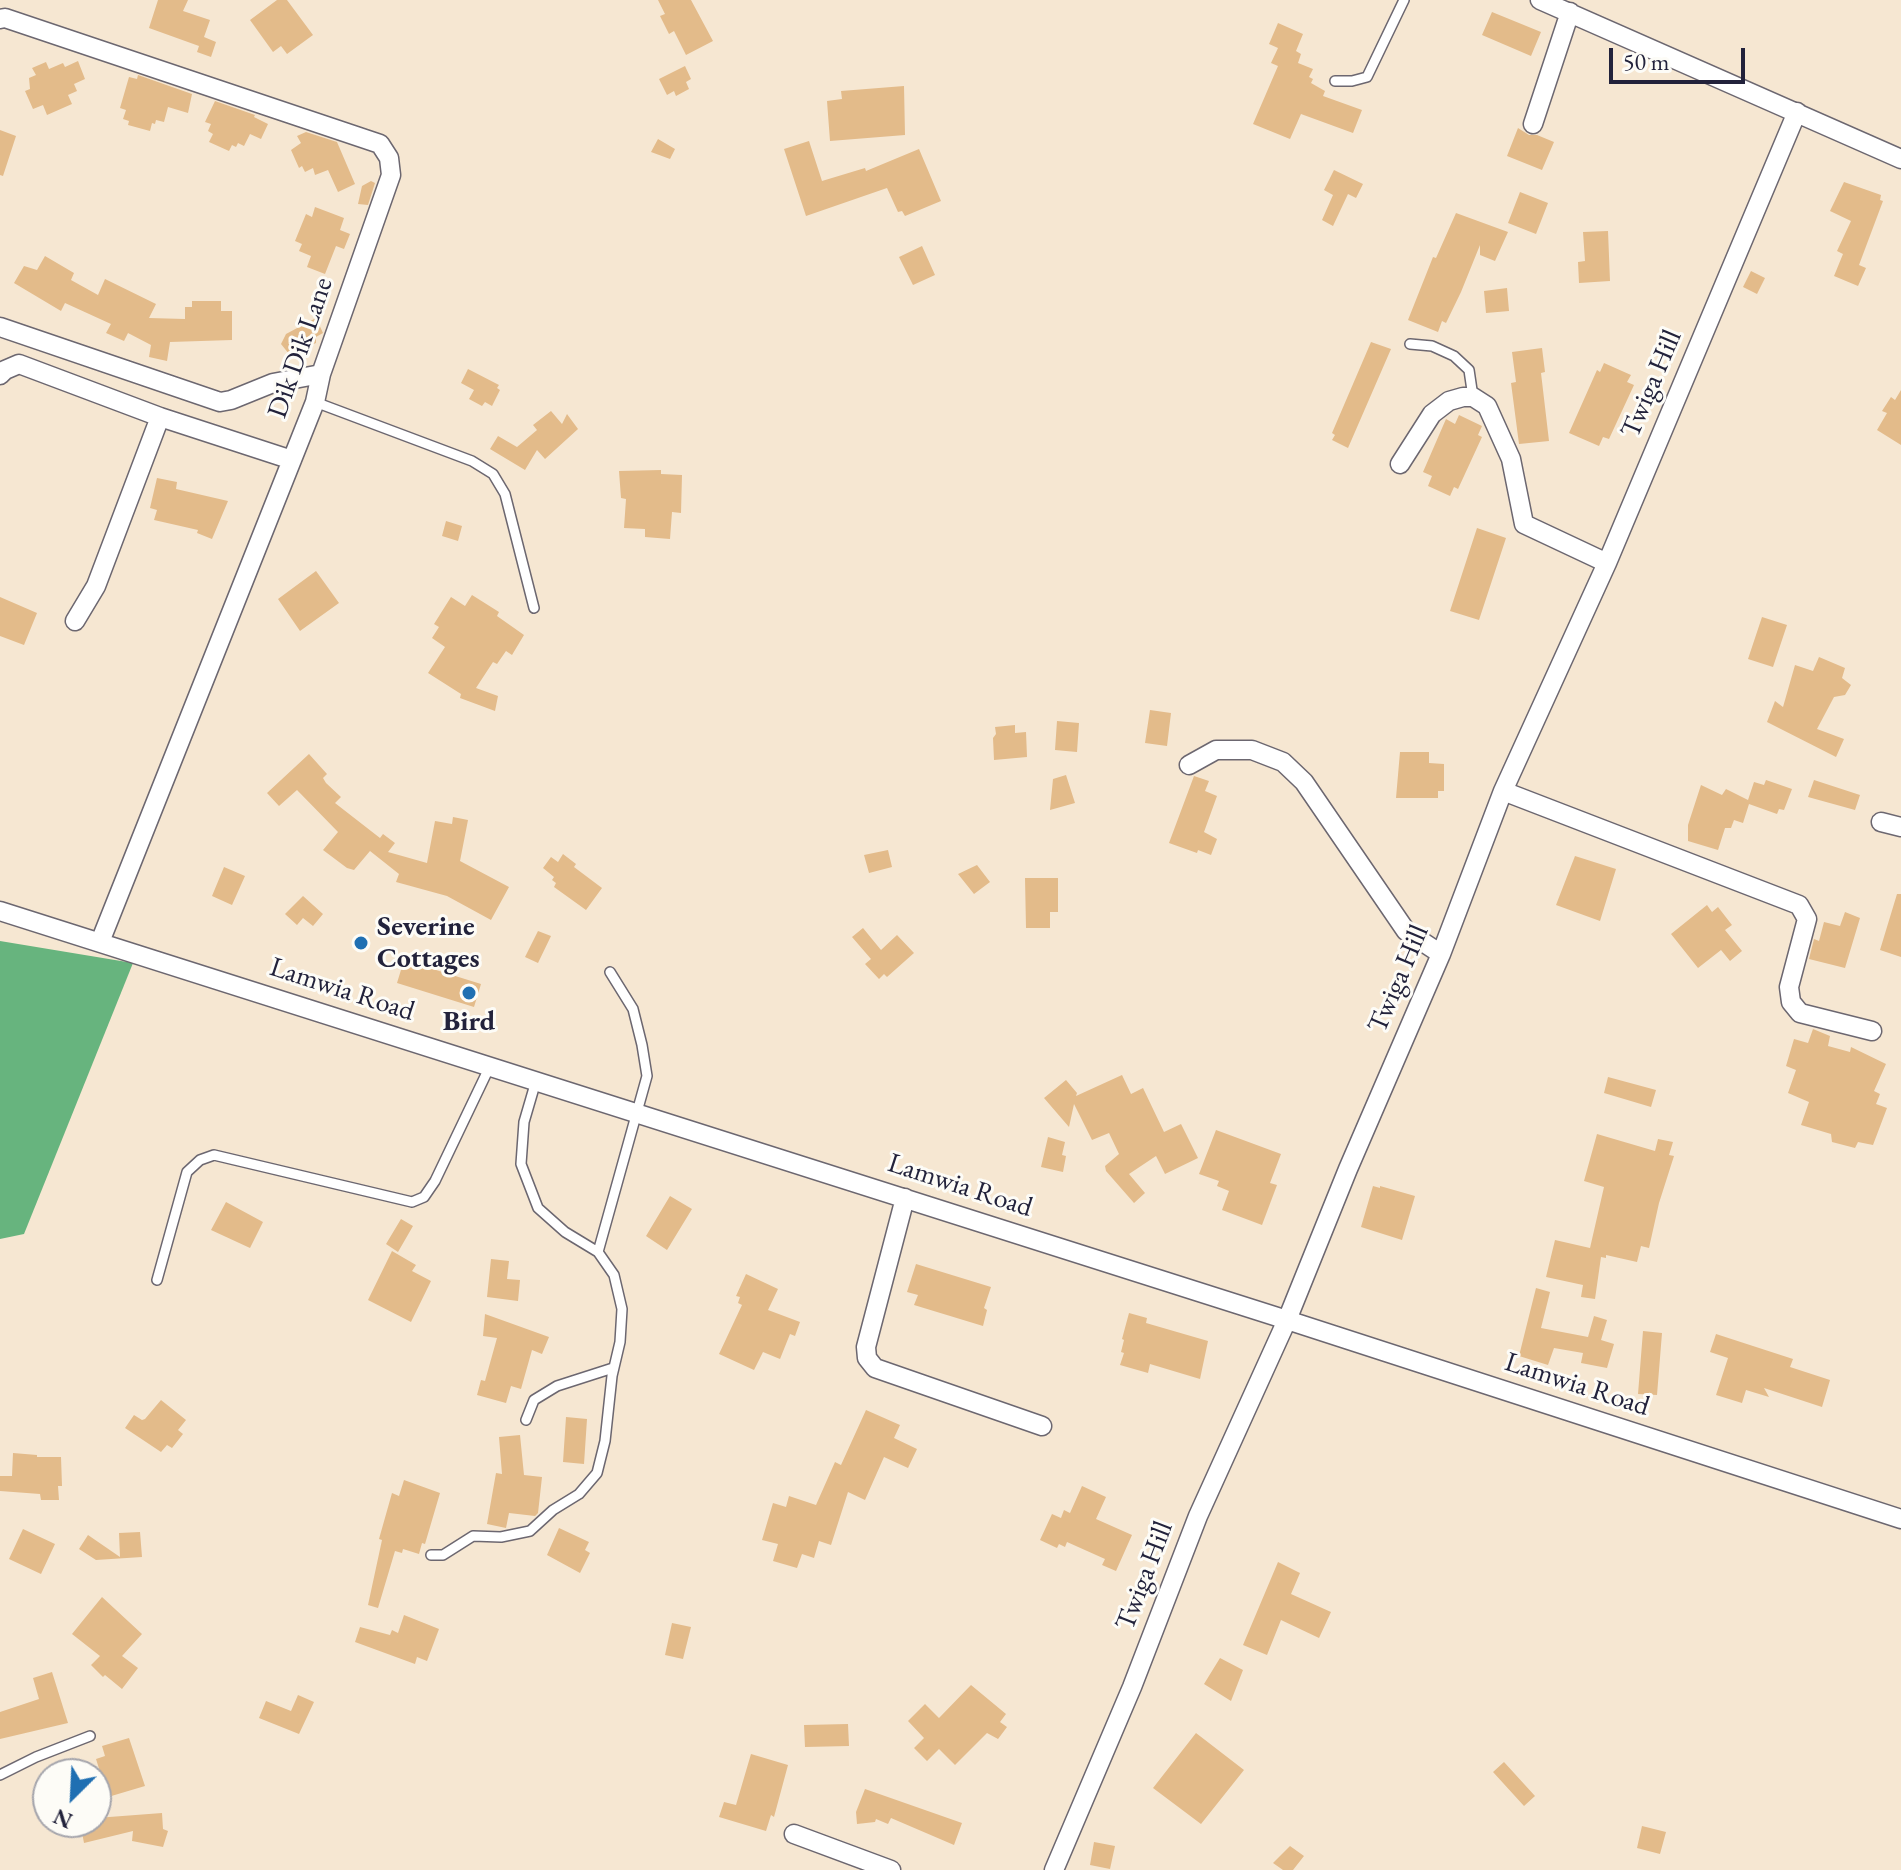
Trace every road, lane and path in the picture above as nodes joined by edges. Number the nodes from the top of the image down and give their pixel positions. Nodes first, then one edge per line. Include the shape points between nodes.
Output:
1 (1404, 0) edge
2 (1540, 0) edge
3 (1570, 12) junction
4 (0, 19) edge
5 (1335, 81) dead end
6 (1797, 112) junction
7 (1533, 124) dead end
8 (1901, 159) edge
9 (0, 327) edge
10 (1410, 344) dead end
11 (321, 374) junction
12 (0, 375) edge
13 (1473, 397) junction
14 (315, 402) junction
15 (160, 417) junction
16 (292, 460) junction
17 (1400, 464) dead end
18 (1607, 563) junction
19 (534, 608) dead end
20 (75, 621) dead end
21 (1189, 765) dead end
22 (1503, 791) junction
23 (1881, 822) dead end
24 (1901, 827) edge
25 (0, 911) edge
26 (100, 942) junction
27 (1441, 954) junction
28 (610, 972) dead end
29 (1872, 1031) dead end
30 (490, 1066) junction
31 (536, 1081) junction
32 (637, 1113) junction
33 (905, 1198) junction
34 (598, 1252) junction
35 (157, 1280) dead end
36 (1287, 1320) junction
37 (613, 1368) junction
38 (526, 1420) dead end
39 (1042, 1426) dead end
40 (1901, 1519) edge
41 (431, 1555) dead end
42 (90, 1736) dead end
43 (0, 1775) edge
44 (794, 1834) dead end
45 (891, 1870) edge
46 (1054, 1870) edge

1 - 5 lane via 1367,77
2 - 3 street
3 - 6 street
3 - 7 street
4 - 11 street, Dik Dik Lane via 380,144 391,175
6 - 8 street
6 - 18 street, Twiga Hill
9 - 11 street, Dik Dik Lane via 220,402 273,383
10 - 13 lane via 1454,356 1469,370
11 - 14 street, Dik Dik Lane
12 - 15 street via 19,364
13 - 17 street via 1449,401 1432,414
13 - 18 street via 1487,406 1511,459 1524,524
14 - 16 street, Dik Dik Lane
14 - 19 lane via 472,461 493,474 505,494
15 - 16 street
15 - 20 street via 96,586
16 - 26 street, Dik Dik Lane
18 - 22 street, Twiga Hill
21 - 27 street via 1216,750 1252,750 1283,762 1304,782 1406,931
22 - 27 street, Twiga Hill
22 - 29 street via 1799,905 1807,919 1789,987 1791,1002 1800,1013
23 - 24 street
25 - 26 street, Lamwia Road
26 - 30 street, Lamwia Road
27 - 36 street, Twiga Hill
28 - 32 lane via 633,1009 642,1045 647,1076
30 - 31 street, Lamwia Road
30 - 35 lane via 435,1181 424,1197 412,1202 214,1155 200,1160 187,1172
31 - 32 street, Lamwia Road
31 - 34 lane via 524,1122 521,1164 538,1208
32 - 33 street, Lamwia Road
32 - 34 lane
33 - 36 street, Lamwia Road
33 - 39 street via 867,1358 875,1368
34 - 37 lane via 614,1275 622,1309
36 - 40 street, Lamwia Road
36 - 46 street, Twiga Hill via 1198,1516
37 - 38 lane via 545,1393 534,1400
37 - 41 lane via 597,1473 579,1494 530,1531 473,1536 443,1555
42 - 43 lane
44 - 45 street

